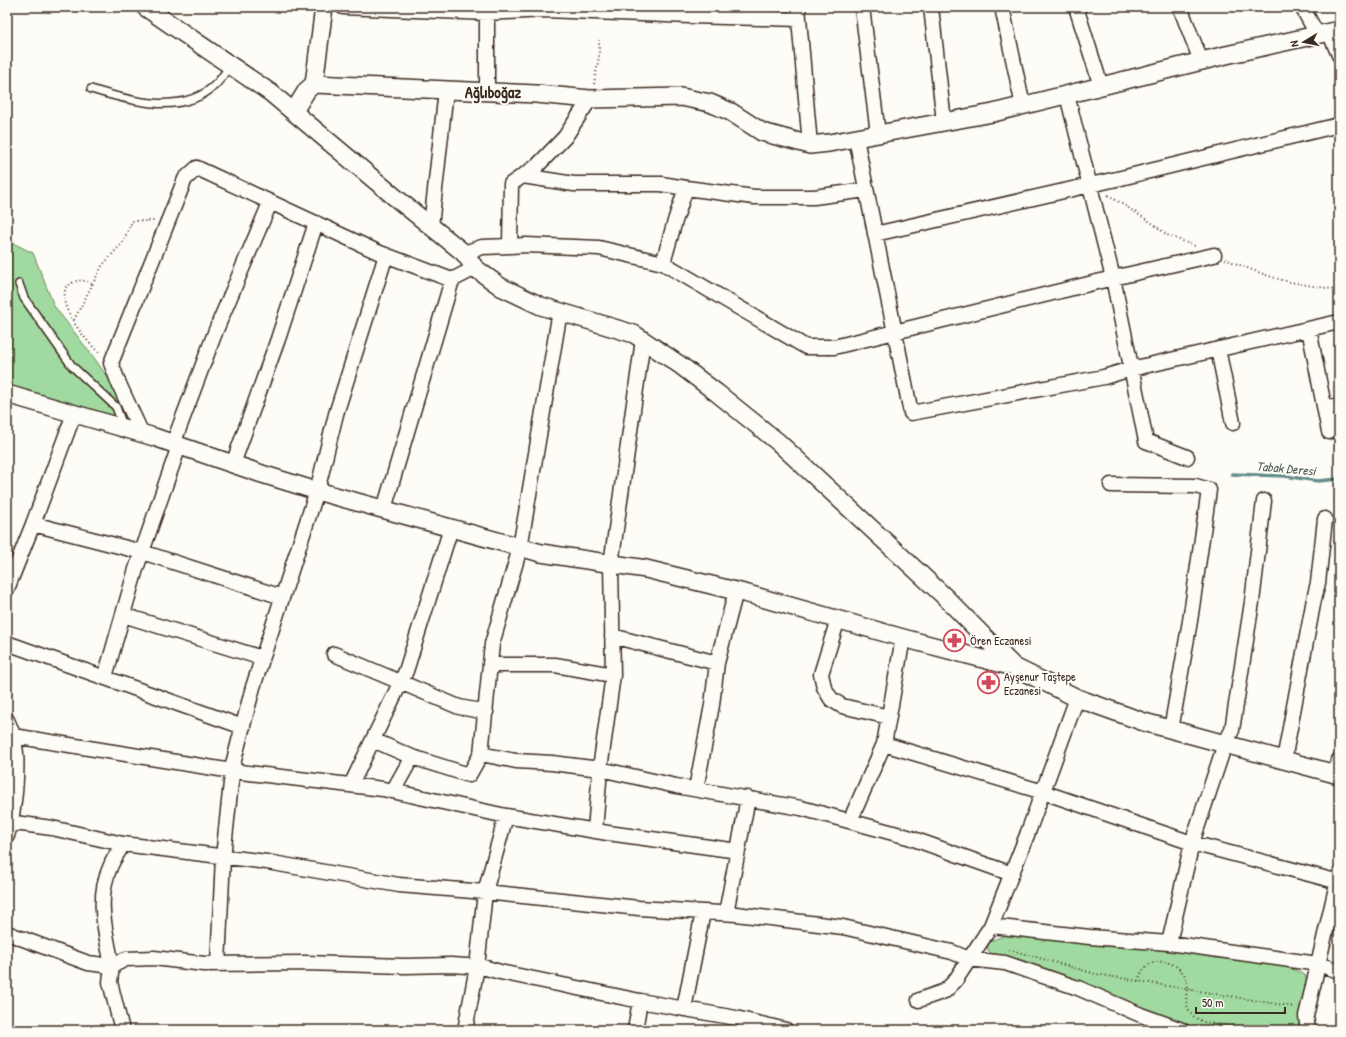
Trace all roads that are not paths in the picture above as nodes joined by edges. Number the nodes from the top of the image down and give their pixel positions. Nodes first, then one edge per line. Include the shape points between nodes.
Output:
1 (145, 7) edge
2 (324, 7) edge
3 (343, 7) edge
4 (862, 7) edge
5 (932, 7) edge
6 (1002, 7) edge
7 (1076, 7) edge
8 (1180, 7) edge
9 (1302, 7) edge
10 (487, 10) edge
11 (799, 13) edge
12 (1329, 32) edge
13 (1339, 54) edge
14 (1201, 61) junction
15 (230, 65) junction
16 (314, 84) junction
17 (1100, 86) junction
18 (91, 89) dead end
19 (446, 90) junction
20 (487, 92) junction
21 (1067, 95) junction
22 (590, 99) junction
23 (1023, 106) junction
24 (294, 111) junction
25 (944, 122) junction
26 (1339, 125) edge
27 (878, 134) junction
28 (856, 138) junction
29 (810, 145) junction
30 (523, 176) junction
31 (1090, 185) junction
32 (686, 188) junction
33 (866, 190) junction
34 (270, 203) junction
35 (316, 223) junction
36 (431, 226) junction
37 (875, 234) junction
38 (510, 246) junction
39 (464, 253) junction
40 (386, 255) junction
41 (1214, 255) dead end
42 (663, 264) junction
43 (475, 268) junction
44 (1113, 278) junction
45 (452, 280) junction
46 (19, 284) dead end
47 (560, 311) junction
48 (1339, 322) edge
49 (1309, 329) junction
50 (895, 332) junction
51 (643, 340) junction
52 (1218, 349) junction
53 (1131, 369) junction
54 (7, 394) edge
55 (1324, 405) junction
56 (1339, 408) edge
57 (74, 414) junction
58 (1233, 423) dead end
59 (123, 428) junction
60 (1329, 432) dead end
61 (142, 434) junction
62 (176, 445) junction
63 (1187, 457) dead end
64 (233, 464) junction
65 (1111, 485) dead end
66 (317, 491) junction
67 (1264, 501) dead end
68 (384, 509) junction
69 (1325, 520) dead end
70 (33, 524) junction
71 (451, 528) junction
72 (520, 548) junction
73 (142, 552) junction
74 (611, 564) junction
75 (7, 590) edge
76 (736, 591) junction
77 (282, 597) junction
78 (123, 614) junction
79 (838, 619) junction
80 (612, 636) junction
81 (903, 638) junction
82 (7, 643) edge
83 (334, 654) dead end
84 (262, 658) junction
85 (717, 663) junction
86 (490, 665) junction
87 (1014, 667) junction
88 (613, 675) junction
89 (104, 677) junction
90 (400, 682) junction
91 (1078, 698) junction
92 (486, 712) junction
93 (889, 717) junction
94 (7, 720) edge
95 (243, 726) junction
96 (1172, 730) junction
97 (10, 736) edge
98 (373, 740) junction
99 (884, 744) junction
100 (1224, 744) junction
101 (481, 754) junction
102 (412, 757) junction
103 (1284, 760) junction
104 (600, 769) junction
105 (1338, 770) edge
106 (232, 771) junction
107 (351, 785) junction
108 (696, 790) junction
109 (393, 791) junction
110 (1043, 792) junction
111 (748, 798) junction
112 (506, 816) junction
113 (850, 821) junction
114 (10, 822) edge
115 (596, 831) junction
116 (7, 836) edge
117 (1192, 842) junction
118 (123, 844) junction
119 (738, 851) junction
120 (222, 857) junction
121 (1012, 874) junction
122 (1338, 880) edge
123 (485, 892) junction
124 (703, 912) junction
125 (726, 913) junction
126 (991, 926) junction
127 (7, 933) edge
128 (1169, 943) junction
129 (969, 959) junction
130 (218, 964) junction
131 (1318, 964) junction
132 (112, 966) junction
133 (477, 966) junction
134 (1339, 970) edge
135 (918, 1000) dead end
136 (640, 1001) junction
137 (684, 1008) junction
138 (122, 1030) edge
139 (465, 1030) edge
140 (635, 1030) edge
141 (786, 1030) edge
142 (1182, 1030) edge
143 (1308, 1030) edge

1 - 15 street
2 - 16 street
3 - 10 street
4 - 27 street
5 - 25 street
6 - 23 street
7 - 17 street
8 - 14 street
9 - 12 street
10 - 11 street via 690,16
10 - 20 street
11 - 29 street
12 - 13 street
12 - 14 street
14 - 17 street
15 - 18 lane via 217,83 201,95 181,102 159,104 124,99
15 - 24 street
16 - 19 street
16 - 24 street via 307,90
17 - 21 street
19 - 20 street
19 - 36 street
20 - 22 street
21 - 23 street
21 - 31 street
22 - 29 street via 681,97 710,103 731,112 762,132
22 - 30 street via 565,137 537,166
23 - 25 street
24 - 36 street
25 - 27 street
26 - 31 street
27 - 28 street
28 - 29 street
28 - 33 street
30 - 32 street via 574,184 661,184
30 - 38 street via 511,184
31 - 37 street
31 - 44 street
32 - 33 street via 754,197 814,197
32 - 42 street
33 - 37 street
34 - 35 street
34 - 61 street via 197,168 185,179 111,362
34 - 62 street via 216,330
35 - 40 street
35 - 64 street
36 - 39 street
37 - 50 street
38 - 39 street via 482,247
38 - 42 street via 599,248
39 - 43 street
40 - 45 street
40 - 66 street via 336,414
41 - 44 street
42 - 50 street via 806,347 834,347
43 - 45 street
43 - 47 street via 500,287 541,306
44 - 50 street
44 - 53 street
45 - 68 street
46 - 59 lane via 24,298 72,366 116,407
47 - 51 street via 634,334
47 - 72 street
48 - 49 street
49 - 52 street
49 - 55 street
50 - 53 street via 911,413 1104,377
51 - 74 street
51 - 87 street via 718,393 778,442 944,596
52 - 53 street
52 - 58 street
53 - 63 street via 1146,441
54 - 57 street
55 - 56 street
55 - 60 street
57 - 59 street
57 - 70 street
59 - 61 street
61 - 62 street
62 - 64 street
62 - 73 street
64 - 66 street
65 - 96 street via 1196,486 1209,490
66 - 68 street
66 - 77 street
67 - 100 street via 1252,602 1232,730
68 - 71 street
69 - 103 street via 1318,583
70 - 73 street
70 - 75 street
71 - 72 street
71 - 90 street
72 - 74 street via 541,554
72 - 86 street via 492,644
73 - 77 street
73 - 78 street
74 - 76 street via 646,569
74 - 80 street
76 - 79 street
76 - 85 street
77 - 84 street
78 - 84 street
78 - 89 street
79 - 81 street
79 - 93 street via 821,674 824,687 831,699 842,706
80 - 85 street
80 - 88 street
81 - 87 street
81 - 93 street
82 - 89 street
83 - 90 street
84 - 95 street
85 - 108 street
86 - 88 street via 555,665
86 - 92 street
87 - 91 street
88 - 104 street
89 - 95 street
90 - 92 street via 459,708
90 - 98 street
91 - 96 street
91 - 110 street
92 - 101 street
93 - 99 street
94 - 97 street
95 - 106 street
96 - 100 street
97 - 106 street
97 - 114 street via 18,760
98 - 102 street
98 - 107 street
99 - 110 street
99 - 113 street
100 - 103 street
100 - 117 street
101 - 102 street via 469,775
101 - 104 street via 516,761
102 - 109 street
103 - 105 street
104 - 108 street
104 - 115 street
106 - 107 street
106 - 120 street
107 - 109 street
108 - 111 street
109 - 112 street
110 - 117 street
110 - 121 street
111 - 113 street
111 - 119 street
112 - 115 street
112 - 123 street
113 - 121 street via 908,837
114 - 116 street
114 - 118 street via 52,828
115 - 119 street
117 - 122 street
117 - 128 street
118 - 120 street
118 - 132 street via 110,866 103,890 102,909
119 - 125 street
120 - 123 street via 267,862 399,885
120 - 130 street
121 - 126 street
122 - 131 street
123 - 124 street
123 - 133 street
124 - 125 street
124 - 137 street
125 - 129 street via 843,927 952,952
126 - 128 street
126 - 129 street
127 - 132 street via 88,963
128 - 131 street
129 - 135 street via 945,991
129 - 142 street via 1005,963 1078,988
130 - 132 street via 154,958 126,959
130 - 133 street
131 - 134 street
131 - 143 street via 1306,1016
132 - 138 street via 110,982
133 - 136 street
133 - 139 street
136 - 137 street
136 - 140 street
137 - 141 street

